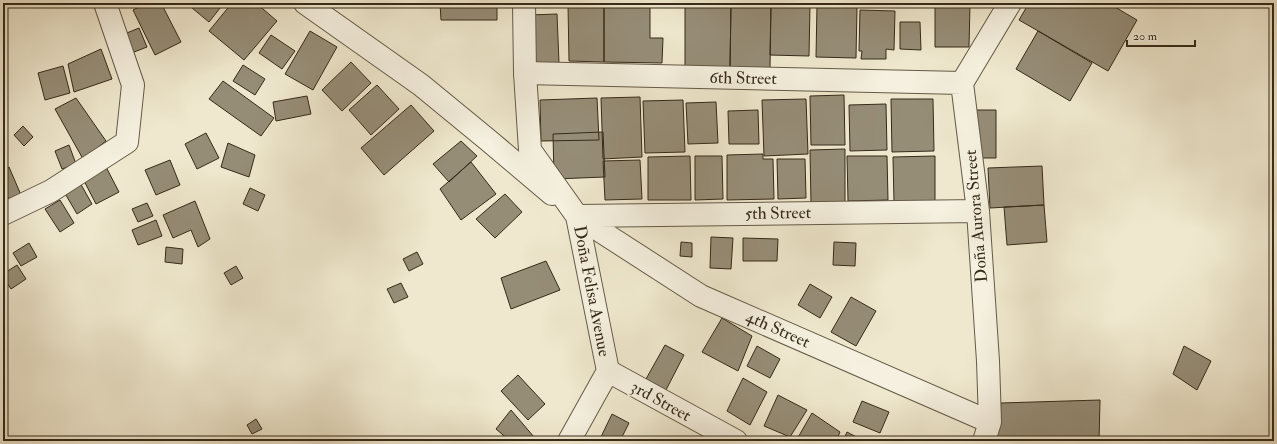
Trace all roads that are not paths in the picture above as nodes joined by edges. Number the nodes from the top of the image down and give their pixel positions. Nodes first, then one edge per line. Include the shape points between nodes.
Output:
1 (105, 3) edge
2 (305, 3) edge
3 (524, 3) edge
4 (1010, 3) edge
5 (524, 73) junction
6 (962, 83) junction
7 (978, 211) junction
8 (3, 214) edge
9 (578, 216) junction
10 (608, 372) junction
11 (987, 431) edge
12 (569, 441) edge
13 (736, 441) edge

1 - 8 street via 133,85 127,142 51,191
2 - 9 street via 421,85
3 - 5 street, Doña Felisa Avenue
4 - 6 street
5 - 6 street, 6th Street
5 - 9 street, Doña Felisa Avenue via 530,150
6 - 7 street, Doña Aurora Street
7 - 9 street, 5th Street
7 - 11 street, Doña Aurora Street via 988,361
9 - 10 street, Doña Felisa Avenue
9 - 11 street, 4th Street via 701,296
10 - 12 street, Doña Felisa Avenue
10 - 13 street, 3rd Street

